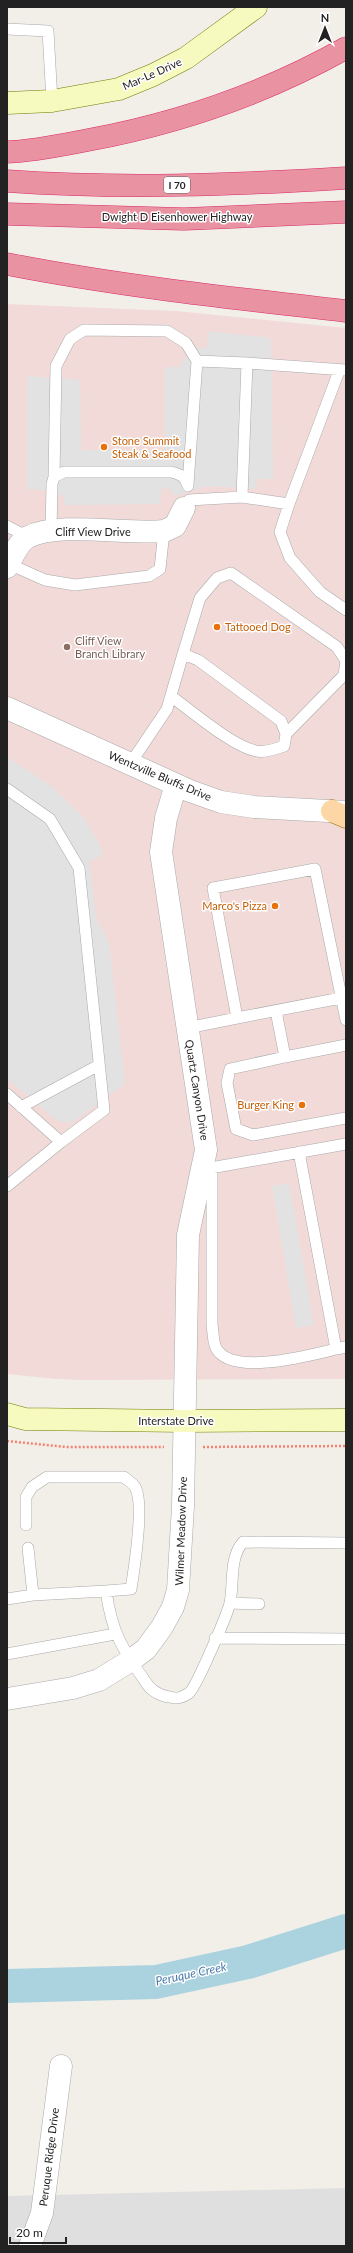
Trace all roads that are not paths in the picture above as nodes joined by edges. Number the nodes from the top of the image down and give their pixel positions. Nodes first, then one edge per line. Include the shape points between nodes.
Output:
1 (256, 7) edge
2 (7, 29) edge
3 (346, 48) edge
4 (52, 101) junction
5 (7, 103) edge
6 (7, 152) edge
7 (346, 178) edge
8 (7, 181) edge
9 (346, 212) edge
10 (7, 214) edge
11 (7, 264) edge
12 (346, 312) edge
13 (198, 361) junction
14 (247, 363) junction
15 (342, 371) edge
16 (54, 477) junction
17 (188, 484) junction
18 (242, 497) junction
19 (186, 504) junction
20 (289, 504) junction
21 (7, 526) edge
22 (164, 531) junction
23 (51, 532) junction
24 (28, 537) junction
25 (8, 565) edge
26 (346, 610) edge
27 (183, 654) junction
28 (344, 658) edge
29 (172, 697) junction
30 (7, 708) edge
31 (286, 734) junction
32 (130, 764) junction
33 (176, 785) junction
34 (7, 789) edge
35 (341, 814) edge
36 (341, 998) junction
37 (276, 1011) junction
38 (237, 1018) junction
39 (346, 1020) edge
40 (187, 1028) junction
41 (346, 1045) edge
42 (285, 1057) junction
43 (99, 1065) junction
44 (7, 1094) edge
45 (21, 1107) junction
46 (346, 1118) edge
47 (61, 1142) junction
48 (346, 1144) edge
49 (299, 1152) junction
50 (207, 1168) junction
51 (7, 1186) edge
52 (341, 1348) edge
53 (7, 1414) edge
54 (346, 1420) edge
55 (184, 1421) junction
56 (26, 1525) dead end
57 (346, 1543) edge
58 (28, 1548) dead end
59 (106, 1591) junction
60 (33, 1595) junction
61 (7, 1599) edge
62 (230, 1603) junction
63 (259, 1604) dead end
64 (115, 1634) junction
65 (215, 1638) junction
66 (346, 1639) edge
67 (7, 1654) edge
68 (130, 1661) junction
69 (7, 1699) edge
70 (61, 2066) dead end
71 (30, 2246) edge

1 - 4 main road, Mar-Le Drive via 186,58 153,76 118,90
2 - 4 lane via 48,31
3 - 6 highway via 261,91 194,116 66,145
4 - 5 main road, Mar-Le Drive
7 - 8 highway, I 70 via 157,186
9 - 10 highway, Dwight D Eisenhower Highway via 184,219
11 - 12 highway via 171,292
13 - 14 lane
13 - 16 lane via 186,343 166,331 84,330 70,339 56,366
13 - 17 lane
14 - 15 lane
14 - 18 lane
15 - 20 lane
16 - 17 lane via 64,472 171,472 179,474
16 - 23 lane via 51,494
17 - 19 lane
18 - 19 lane
18 - 20 lane
19 - 22 street via 175,526
20 - 26 lane via 280,532 290,558 320,592
21 - 24 lane
22 - 23 street, Cliff View Drive
22 - 25 lane via 160,569 149,576 75,585 45,580
23 - 24 street, Cliff View Drive
24 - 25 street via 19,545
27 - 28 lane via 200,598 217,578 231,573 337,647
27 - 29 lane
27 - 31 lane via 203,663 281,721
28 - 31 lane via 344,675
29 - 31 lane via 232,740 257,752 284,746
29 - 32 lane via 168,709
30 - 32 street, Wentzville Bluffs Drive
32 - 33 street, Wentzville Bluffs Drive
33 - 35 street, Wentzville Bluffs Drive via 221,802
33 - 40 street, Quartz Canyon Drive via 166,818 161,852
34 - 43 lane via 50,818 79,868
36 - 37 lane
36 - 38 lane via 315,869 213,888
36 - 39 lane
37 - 38 lane
37 - 42 lane
38 - 40 lane
40 - 50 street, Quartz Canyon Drive
41 - 42 lane
42 - 46 lane via 230,1069 227,1082 236,1129 252,1135
43 - 45 lane
43 - 47 lane via 104,1110
44 - 45 lane
45 - 47 lane
47 - 51 lane
48 - 49 lane
49 - 50 lane
49 - 52 lane
50 - 52 lane via 212,1324 216,1348 230,1361 249,1362 294,1360
50 - 55 street, Quartz Canyon Drive via 188,1235
53 - 55 main road, Interstate Drive via 25,1419
54 - 55 main road, Interstate Drive
55 - 68 street, Wilmer Meadow Drive via 183,1514 178,1590 173,1607 162,1627 146,1649
56 - 59 lane via 26,1497 32,1487 47,1477 124,1477 136,1487 139,1502 137,1548 131,1589
57 - 62 lane via 243,1542 234,1561
58 - 60 lane
59 - 60 lane
59 - 64 lane
60 - 61 lane
62 - 63 lane
62 - 65 lane
64 - 67 lane
64 - 68 lane
65 - 66 lane
65 - 68 lane via 200,1676 190,1693 178,1699 162,1696 149,1688
68 - 69 street, Wilmer Meadow Drive via 99,1680 73,1688
70 - 71 street, Peruque Ridge Drive via 42,2214

